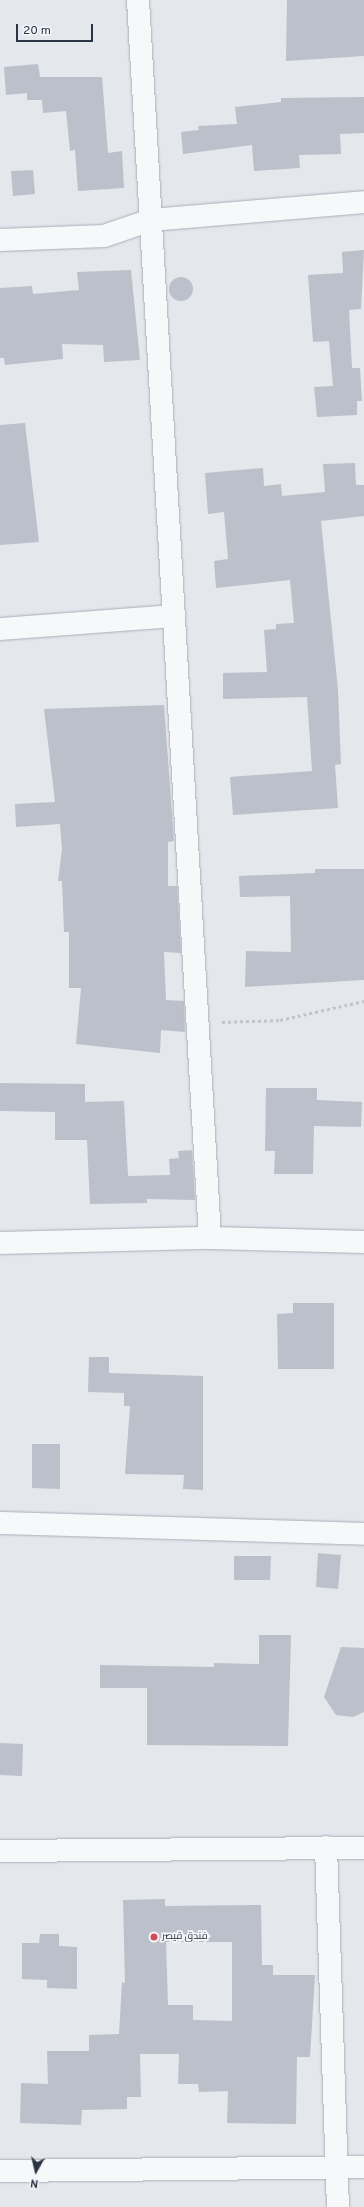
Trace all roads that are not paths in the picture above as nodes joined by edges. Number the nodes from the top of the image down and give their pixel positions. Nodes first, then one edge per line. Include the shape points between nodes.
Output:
1 (138, 0) edge
2 (364, 202) edge
3 (151, 220) junction
4 (0, 240) edge
5 (173, 616) junction
6 (0, 629) edge
7 (210, 1238) junction
8 (364, 1242) edge
9 (0, 1243) edge
10 (0, 1523) edge
11 (364, 1534) edge
12 (326, 1848) junction
13 (364, 1848) edge
14 (0, 1851) edge
15 (338, 2167) junction
16 (364, 2167) edge
17 (0, 2171) edge
18 (338, 2207) edge

1 - 3 street
2 - 3 street
3 - 4 street via 104,236
3 - 5 street
5 - 6 street
5 - 7 street
7 - 8 street
7 - 9 street
10 - 11 street
12 - 13 street
12 - 14 street
12 - 15 street
15 - 16 street
15 - 17 street
15 - 18 street

